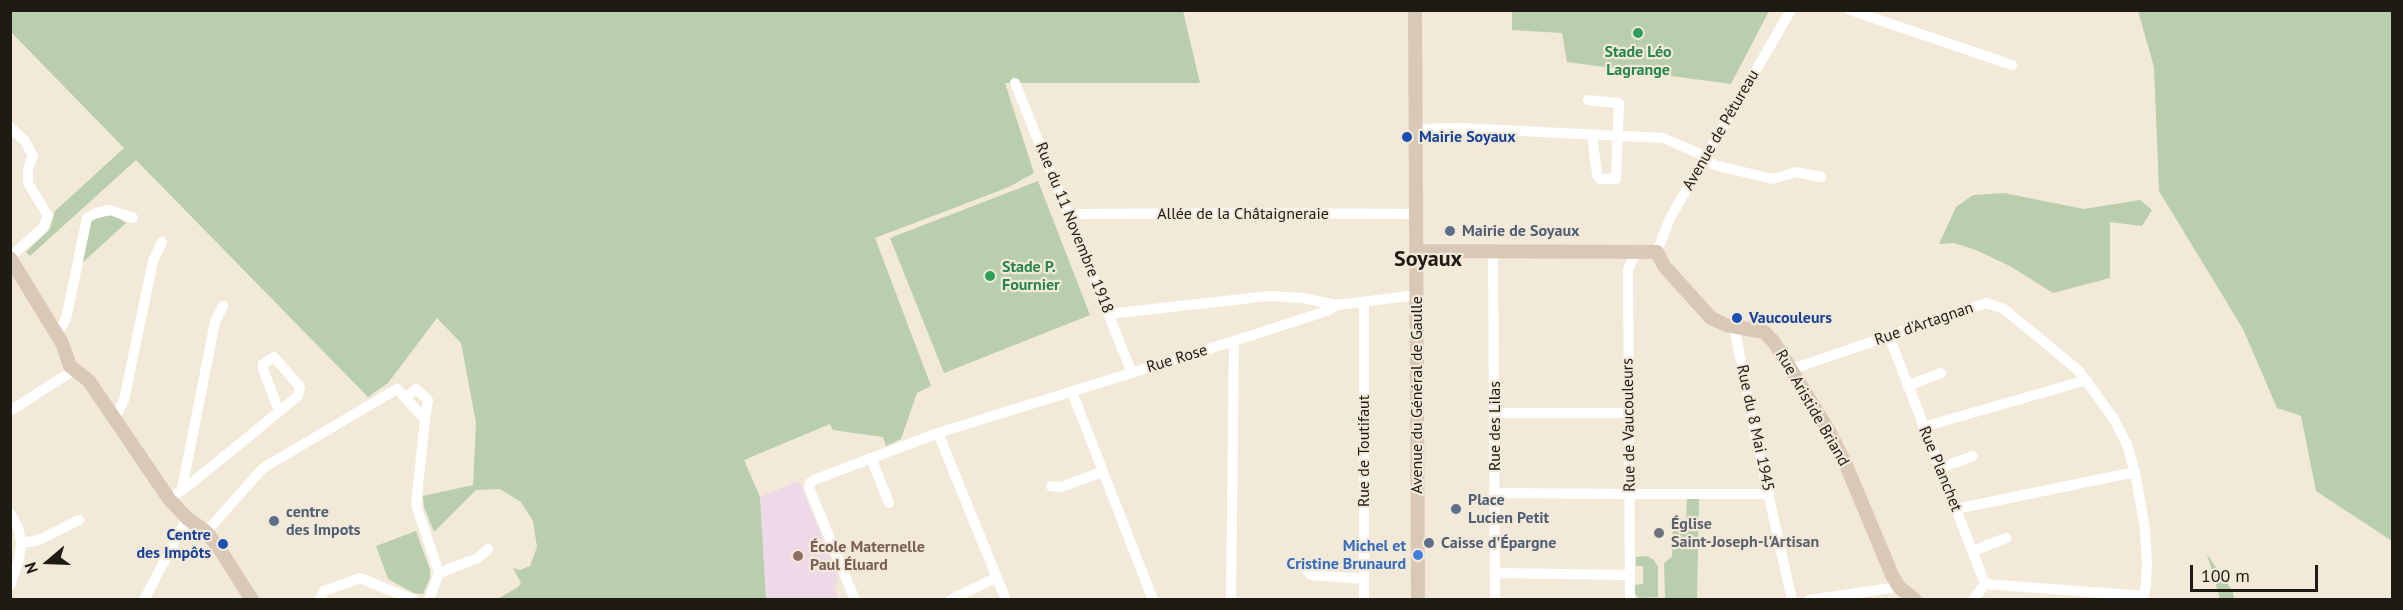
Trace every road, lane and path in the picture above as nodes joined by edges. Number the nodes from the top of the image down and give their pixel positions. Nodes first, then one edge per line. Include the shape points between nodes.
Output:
1 (1415, 10) edge
2 (1791, 10) edge
3 (1850, 10) edge
4 (2012, 65) dead end
5 (1016, 83) dead end
6 (1588, 100) dead end
7 (10, 127) edge
8 (1417, 129) junction
9 (1592, 134) junction
10 (1618, 135) junction
11 (1704, 157) junction
12 (1821, 177) dead end
13 (1417, 214) junction
14 (1070, 216) junction
15 (133, 218) dead end
16 (162, 242) dead end
17 (1417, 251) junction
18 (1493, 252) junction
19 (1657, 252) junction
20 (1636, 253) junction
21 (10, 257) edge
22 (1417, 295) junction
23 (1364, 303) junction
24 (1336, 305) junction
25 (223, 306) dead end
26 (1108, 314) junction
27 (1734, 326) junction
28 (57, 333) junction
29 (1889, 336) junction
30 (1234, 341) junction
31 (1792, 369) junction
32 (75, 370) junction
33 (1132, 373) junction
34 (1941, 373) dead end
35 (2087, 380) junction
36 (1907, 386) junction
37 (1072, 392) junction
38 (10, 411) edge
39 (279, 411) junction
40 (1495, 413) junction
41 (1629, 413) junction
42 (113, 417) junction
43 (1923, 427) junction
44 (938, 433) junction
45 (1973, 456) dead end
46 (871, 458) junction
47 (1940, 468) junction
48 (1102, 472) junction
49 (2135, 472) junction
50 (1051, 486) dead end
51 (182, 489) junction
52 (1769, 492) junction
53 (1495, 494) junction
54 (1629, 495) junction
55 (169, 499) junction
56 (889, 502) dead end
57 (1956, 509) junction
58 (10, 513) edge
59 (187, 518) junction
60 (79, 520) dead end
61 (206, 532) junction
62 (2006, 538) dead end
63 (21, 543) junction
64 (488, 549) dead end
65 (1973, 550) junction
66 (1302, 565) dead end
67 (439, 573) junction
68 (1496, 573) junction
69 (1629, 575) junction
70 (997, 577) junction
71 (1364, 579) junction
72 (1985, 584) junction
73 (10, 585) edge
74 (1899, 587) junction
75 (2143, 598) edge
76 (251, 599) edge
77 (144, 600) edge
78 (320, 600) edge
79 (414, 600) edge
80 (429, 600) edge
81 (855, 600) edge
82 (950, 600) edge
83 (1006, 600) edge
84 (1153, 600) edge
85 (1231, 600) edge
86 (1364, 600) edge
87 (1418, 600) edge
88 (1495, 600) edge
89 (1630, 600) edge
90 (1792, 600) edge
91 (1809, 600) edge
92 (1915, 600) edge
93 (1973, 600) edge

1 - 8 street, Avenue du Général de Gaulle
2 - 11 street, Avenue de Pétureau
3 - 4 street
5 - 14 street, Rue du 11 Novembre 1918
6 - 10 street via 1619,103
7 - 21 street via 25,141 33,156 28,183 48,216 43,228
8 - 9 street
8 - 13 street, Avenue du Général de Gaulle
9 - 10 street
9 - 10 street via 1600,179 1616,179
10 - 11 street via 1663,138
11 - 12 street via 1713,165 1773,179 1796,172
11 - 19 street, Avenue de Pétureau
13 - 14 street, Allée de la Châtaigneraie
13 - 17 street, Avenue du Général de Gaulle
14 - 26 street, Rue du 11 Novembre 1918
15 - 28 street via 110,210 87,218 66,319
16 - 42 street via 153,261 124,400
17 - 18 street
17 - 22 street, Avenue du Général de Gaulle
18 - 20 street
18 - 40 street, Rue des Lilas
19 - 20 street
19 - 27 street, Rue Aristide Briand via 1664,266 1712,318
20 - 41 street, Rue de Vaucouleurs via 1628,269
21 - 28 street
22 - 23 street, Rue Rose
22 - 87 street, Avenue du Général de Gaulle
23 - 24 street, Rue Rose
23 - 71 street, Rue de Toutifaut
24 - 26 street via 1269,296
24 - 30 street, Rue Rose
25 - 51 street via 215,322
26 - 33 street, Rue du 11 Novembre 1918
27 - 31 street, Rue Aristide Briand via 1764,332
27 - 52 street, Rue du 8 Mai 1945
28 - 32 street
29 - 31 street, Rue d'Artagnan
29 - 35 street, Rue d'Artagnan via 1986,303 2018,319
29 - 36 street, Rue Planchet
30 - 33 street, Rue Rose
30 - 85 street
31 - 74 street, Rue Aristide Briand via 1846,465
32 - 38 street
32 - 42 street via 89,381
33 - 37 street, Rue Rose
34 - 36 street
35 - 43 street
35 - 49 street, Rue d'Artagnan via 2114,419
36 - 43 street, Rue Planchet
37 - 44 street, Rue Rose
37 - 48 street
39 - 39 street via 300,390 274,357 263,364 263,369
39 - 51 street
40 - 41 street
40 - 53 street, Rue des Lilas
41 - 54 street, Rue de Vaucouleurs
42 - 55 street
43 - 47 street, Rue Planchet
44 - 46 street, Rue Rose
44 - 70 street
45 - 47 street
46 - 56 street
46 - 81 street, Rue Rose via 810,483 809,488
47 - 57 street, Rue Planchet
48 - 50 street via 1061,487
48 - 84 street
49 - 57 street
49 - 75 street, Rue d'Artagnan via 2147,552
51 - 55 street
52 - 54 street
52 - 90 street, Rue du 8 Mai 1945
53 - 54 street
53 - 68 street, Rue des Lilas
54 - 69 street, Rue de Vaucouleurs
55 - 59 street
57 - 65 street, Rue Planchet
58 - 63 street
59 - 61 street
59 - 77 street
60 - 63 street via 39,540
61 - 67 street via 263,468 397,389 425,419 416,504
61 - 76 street
62 - 65 street
63 - 73 street
64 - 67 street via 478,558
65 - 72 street, Rue Planchet
66 - 71 street via 1311,575
67 - 80 street
68 - 69 street
68 - 88 street, Rue des Lilas
69 - 89 street, Rue de Vaucouleurs
70 - 82 street
70 - 83 street
71 - 86 street, Rue de Toutifaut
72 - 75 street
72 - 93 street
74 - 91 street
74 - 92 street, Rue Aristide Briand
78 - 79 street via 324,591 360,578

